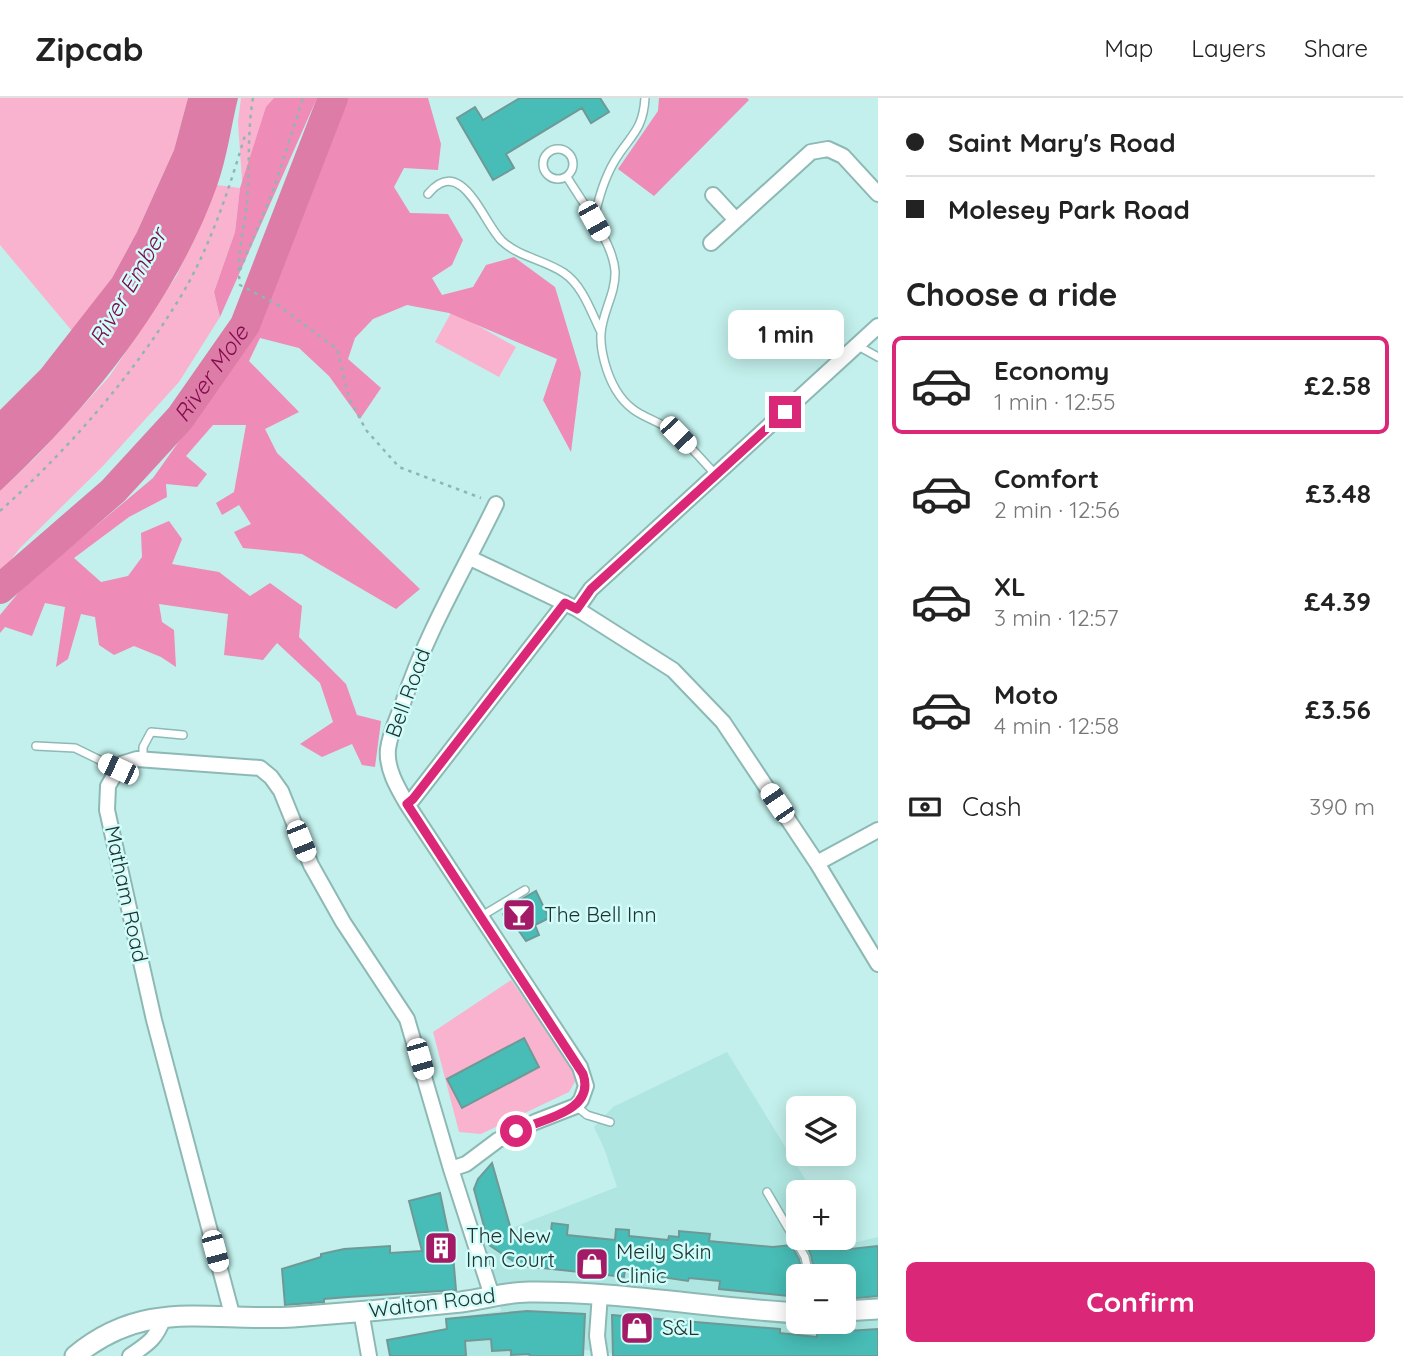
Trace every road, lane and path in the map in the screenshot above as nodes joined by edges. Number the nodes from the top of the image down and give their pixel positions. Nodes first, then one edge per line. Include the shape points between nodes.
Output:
1 (253, 98) edge
2 (303, 98) edge
3 (645, 98) edge
4 (248, 126) junction
5 (567, 177) junction
6 (428, 194) dead end
7 (878, 194) edge
8 (713, 195) dead end
9 (736, 220) junction
10 (594, 221) junction
11 (711, 243) dead end
12 (238, 273) junction
13 (878, 326) edge
14 (601, 333) junction
15 (857, 345) junction
16 (878, 357) edge
17 (716, 475) junction
18 (496, 504) joint
19 (0, 511) edge
20 (470, 558) junction
21 (571, 606) junction
22 (183, 735) dead end
23 (36, 746) dead end
24 (143, 760) junction
25 (118, 769) junction
26 (407, 804) junction
27 (878, 831) edge
28 (817, 863) junction
29 (525, 890) dead end
30 (479, 917) junction
31 (878, 964) edge
32 (576, 1106) junction
33 (610, 1122) dead end
34 (451, 1169) junction
35 (767, 1192) dead end
36 (806, 1264) edge
37 (600, 1294) junction
38 (492, 1296) junction
39 (878, 1309) edge
40 (856, 1310) edge
41 (361, 1311) junction
42 (786, 1312) edge
43 (164, 1317) junction
44 (233, 1318) junction
45 (75, 1356) edge
46 (130, 1356) edge
47 (369, 1356) edge
48 (600, 1356) edge

1 - 4 path
2 - 12 path via 273,191
3 - 10 lane via 643,119 605,179
4 - 12 path via 247,200
4 - 19 path via 219,215 185,289 132,369 36,478
5 - 5 lane via 554,179 545,171 543,162 550,151 570,154 573,168
5 - 10 lane
6 - 14 lane via 448,181 460,185 502,240 566,274 580,290
7 - 9 street via 843,156 828,149 811,152
8 - 9 street
9 - 11 street
10 - 14 lane via 615,269
12 - 18 path via 240,285 278,305 337,349 349,398 366,430 399,467
13 - 15 street
14 - 17 lane via 605,363 626,405 678,435
15 - 16 lane
15 - 17 street
17 - 21 street
18 - 20 street, Bell Road
20 - 21 street
20 - 26 street, Bell Road via 443,605 390,739 390,768
21 - 26 street
21 - 28 street via 673,670 723,722
22 - 24 lane via 150,733
23 - 25 lane via 75,748
24 - 25 street via 121,764
24 - 34 street via 260,768 271,777 318,877 407,1019
25 - 44 street, Matham Road via 108,786 107,810 153,1020
26 - 30 street, Bell Road
27 - 28 street
28 - 31 street
29 - 30 lane
30 - 32 street, Bell Road via 583,1074 585,1092
32 - 33 lane
32 - 34 street via 498,1140 466,1164
34 - 38 street
35 - 36 lane
37 - 38 main road, Walton Road
37 - 42 main road, Walton Road
37 - 48 street
38 - 41 main road, Walton Road
39 - 40 main road
41 - 44 main road, Walton Road
41 - 47 street
43 - 44 main road, Walton Road
43 - 45 main road, Walton Road via 114,1330
43 - 46 street via 152,1341

